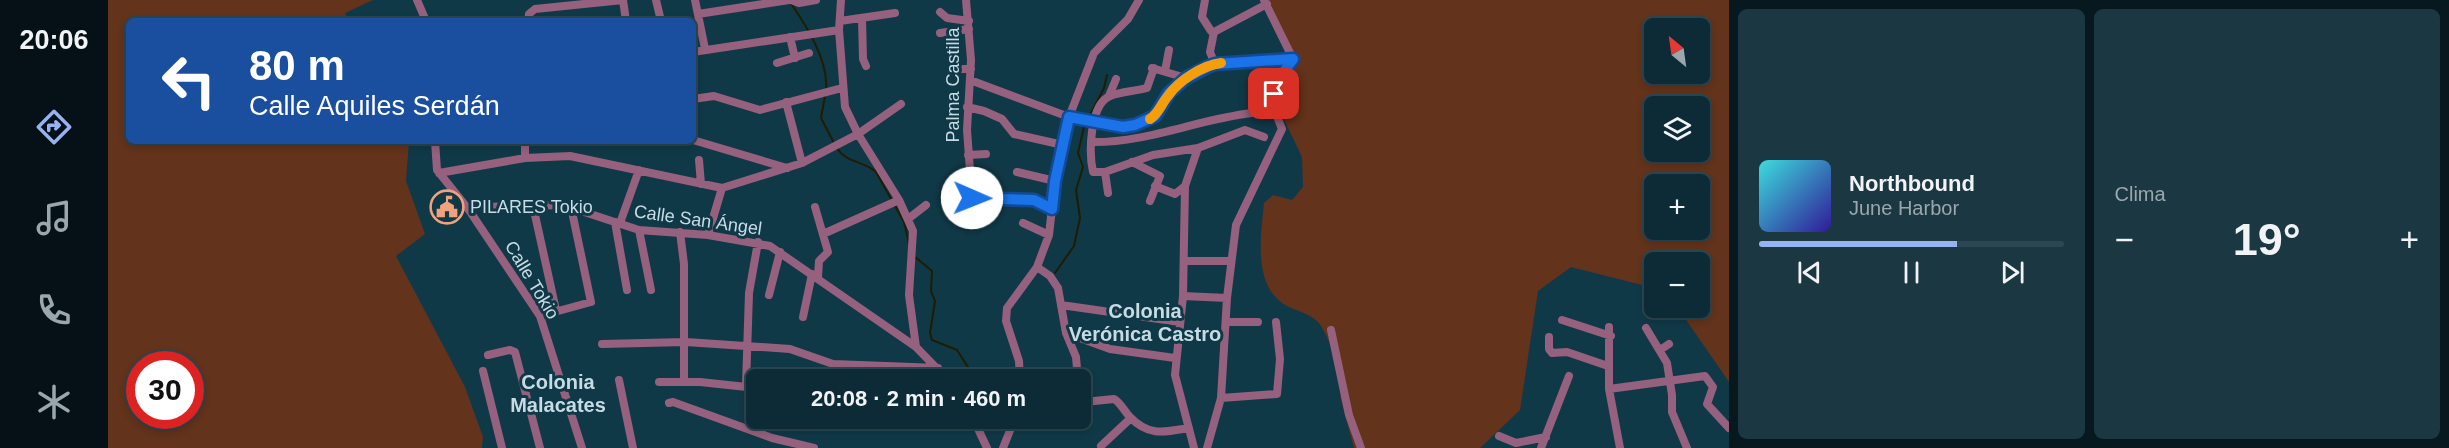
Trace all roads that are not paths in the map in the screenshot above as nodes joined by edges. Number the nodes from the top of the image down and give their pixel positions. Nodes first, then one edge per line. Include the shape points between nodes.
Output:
1 (417, 0) edge
2 (623, 0) edge
3 (656, 0) edge
4 (695, 0) edge
5 (788, 0) edge
6 (816, 0) edge
7 (841, 0) edge
8 (1140, 0) edge
9 (1205, 0) edge
10 (1266, 2) edge
11 (967, 4) edge
12 (940, 12) dead end
13 (895, 13) dead end
14 (698, 14) junction
15 (425, 18) edge
16 (529, 18) edge
17 (626, 18) edge
18 (661, 18) edge
19 (862, 18) junction
20 (840, 21) junction
21 (969, 25) junction
22 (839, 30) junction
23 (1214, 32) junction
24 (940, 33) dead end
25 (790, 37) junction
26 (705, 49) junction
27 (696, 51) edge
28 (1169, 51) dead end
29 (809, 53) dead end
30 (795, 58) junction
31 (1293, 59) junction
32 (777, 63) dead end
33 (1215, 64) junction
34 (866, 66) dead end
35 (955, 69) dead end
36 (971, 69) junction
37 (1165, 71) junction
38 (1186, 78) junction
39 (1116, 79) dead end
40 (970, 81) junction
41 (842, 88) junction
42 (1109, 96) junction
43 (696, 99) edge
44 (786, 102) junction
45 (901, 104) dead end
46 (967, 107) junction
47 (1252, 113) dead end
48 (1069, 117) junction
49 (1092, 121) junction
50 (858, 134) junction
51 (1264, 137) dead end
52 (696, 141) edge
53 (1091, 142) junction
54 (435, 144) edge
55 (525, 144) edge
56 (1063, 145) junction
57 (1198, 148) junction
58 (986, 153) dead end
59 (968, 155) junction
60 (525, 158) junction
61 (699, 160) dead end
62 (1132, 162) junction
63 (802, 163) junction
64 (788, 169) junction
65 (639, 170) junction
66 (1017, 172) dead end
67 (1105, 172) junction
68 (439, 173) junction
69 (1055, 181) junction
70 (701, 184) junction
71 (1155, 186) junction
72 (1185, 186) junction
73 (722, 188) junction
74 (1108, 194) dead end
75 (1150, 201) dead end
76 (895, 202) junction
77 (926, 205) dead end
78 (533, 206) junction
79 (483, 207) dead end
80 (571, 207) junction
81 (815, 207) dead end
82 (1052, 209) junction
83 (908, 219) junction
84 (617, 223) junction
85 (1023, 223) dead end
86 (639, 230) junction
87 (680, 232) junction
88 (823, 234) junction
89 (708, 235) junction
90 (1049, 235) junction
91 (758, 242) junction
92 (780, 252) junction
93 (1184, 261) junction
94 (1231, 261) junction
95 (1037, 267) junction
96 (815, 276) junction
97 (627, 290) dead end
98 (651, 290) dead end
99 (769, 295) dead end
100 (1183, 296) junction
101 (1227, 298) junction
102 (1061, 305) junction
103 (556, 310) junction
104 (540, 315) junction
105 (803, 317) dead end
106 (1562, 320) dead end
107 (1180, 321) junction
108 (1276, 321) dead end
109 (1226, 322) junction
110 (1258, 322) dead end
111 (1609, 327) dead end
112 (1646, 328) dead end
113 (1331, 330) dead end
114 (1066, 333) junction
115 (1611, 336) junction
116 (1549, 337) dead end
117 (686, 342) junction
118 (602, 344) dead end
119 (1669, 344) dead end
120 (746, 347) junction
121 (916, 347) junction
122 (1660, 350) junction
123 (488, 355) dead end
124 (1175, 358) junction
125 (1608, 366) junction
126 (938, 368) joint
127 (746, 369) edge
128 (1019, 369) edge
129 (1077, 369) edge
130 (483, 371) dead end
131 (1569, 376) dead end
132 (619, 380) dead end
133 (1668, 380) junction
134 (658, 382) dead end
135 (684, 382) junction
136 (746, 385) edge
137 (1609, 389) junction
138 (1221, 398) junction
139 (1091, 401) edge
140 (669, 403) dead end
141 (1131, 418) junction
142 (1729, 428) edge
143 (979, 429) edge
144 (1011, 429) edge
145 (1189, 429) junction
146 (1499, 436) dead end
147 (1546, 437) junction
148 (1101, 446) dead end
149 (502, 448) edge
150 (540, 448) edge
151 (582, 448) edge
152 (633, 448) edge
153 (814, 448) edge
154 (987, 448) edge
155 (1003, 448) edge
156 (1194, 448) edge
157 (1207, 448) edge
158 (1361, 448) edge
159 (1541, 448) edge
160 (1549, 448) edge
161 (1620, 448) edge
162 (1687, 448) edge

1 - 15 street
2 - 16 street via 531,11
2 - 17 street
3 - 18 street
4 - 14 street
5 - 6 street
5 - 14 street
7 - 20 street
8 - 48 street via 1128,19 1094,53
9 - 23 street via 1202,17
10 - 23 street
10 - 31 street
11 - 21 street, Palma Castilla
12 - 21 street
13 - 19 street
14 - 26 street
19 - 20 street
19 - 34 street
20 - 22 street
21 - 24 street
21 - 36 street, Palma Castilla
22 - 25 street
22 - 41 street
23 - 33 street via 1210,52
25 - 26 street
25 - 30 street
26 - 27 street
28 - 37 street
29 - 30 street
30 - 32 street
31 - 33 street
31 - 94 street via 1274,94 1272,108 1282,129 1236,225
33 - 38 street
35 - 36 street
36 - 40 street, Palma Castilla
37 - 38 street
37 - 42 street via 1153,68 1147,87
38 - 49 street via 1169,93 1155,116 1123,127
39 - 42 street
40 - 46 street, Palma Castilla
40 - 48 street
41 - 44 street
41 - 50 street
42 - 49 street
43 - 44 street via 714,96 760,110
44 - 63 street
45 - 50 street
46 - 56 street via 997,117 1014,134
46 - 59 street, Palma Castilla
47 - 53 street via 1214,118 1134,139
48 - 49 street
48 - 56 street
49 - 53 street
50 - 63 street
50 - 76 street
51 - 57 street via 1245,130
52 - 64 street
53 - 67 street via 1093,172
54 - 68 street
55 - 60 street
56 - 69 street
57 - 62 street
57 - 72 street
58 - 59 street
59 - 82 street, Palma Castilla via 972,198 1034,200
60 - 65 street via 585,158
60 - 68 street
61 - 70 street
62 - 67 street
62 - 71 street via 1159,173
63 - 64 street
64 - 73 street
65 - 70 street
65 - 84 street
66 - 69 street
67 - 74 street
68 - 104 street, Calle Tokio via 469,210
69 - 82 street
70 - 73 street
71 - 72 street via 1175,194
71 - 75 street
72 - 93 street
73 - 89 street
76 - 83 street
76 - 88 street
77 - 83 street
78 - 79 street, Calle San Ángel
78 - 80 street, Calle San Ángel
78 - 103 street
80 - 84 street, Calle San Ángel
80 - 103 street via 591,302
81 - 88 street
82 - 90 street
83 - 121 street via 913,231 911,321
84 - 86 street, Calle San Ángel
84 - 97 street
85 - 90 street
86 - 87 street, Calle San Ángel
86 - 98 street
87 - 89 street, Calle San Ángel
87 - 117 street
88 - 96 street via 828,252 819,261
89 - 91 street, Calle San Ángel
90 - 95 street
91 - 92 street, Calle San Ángel
91 - 120 street via 749,293
92 - 96 street, Calle San Ángel
92 - 99 street
93 - 94 street
93 - 100 street
94 - 101 street
95 - 102 street via 1055,281
95 - 128 street via 1017,290 1006,314
96 - 105 street
96 - 121 street, Calle San Ángel
100 - 101 street
100 - 107 street
101 - 109 street
102 - 107 street
102 - 114 street
103 - 104 street
104 - 151 street, Calle Tokio
106 - 115 street
107 - 124 street
108 - 138 street via 1280,359 1277,394
109 - 110 street
109 - 138 street
111 - 115 street
112 - 122 street
113 - 158 street
114 - 124 street via 1110,349
114 - 129 street
115 - 125 street
116 - 125 street via 1550,351 1567,352
117 - 118 street
117 - 120 street
117 - 135 street
119 - 122 street
120 - 126 street via 790,349 833,364
120 - 127 street
121 - 126 street, Calle San Ángel
122 - 133 street via 1667,363
123 - 150 street via 513,350
124 - 145 street via 1175,375
125 - 137 street
130 - 149 street
131 - 147 street
132 - 152 street
133 - 137 street
133 - 142 street via 1706,376 1710,379 1713,387 1707,404
133 - 162 street via 1673,418
134 - 135 street
135 - 136 street
137 - 161 street
138 - 157 street
139 - 141 street via 1114,399
140 - 153 street
141 - 145 street via 1154,433
141 - 148 street
143 - 154 street
144 - 155 street
145 - 156 street
146 - 147 street via 1516,443
147 - 159 street
147 - 160 street

